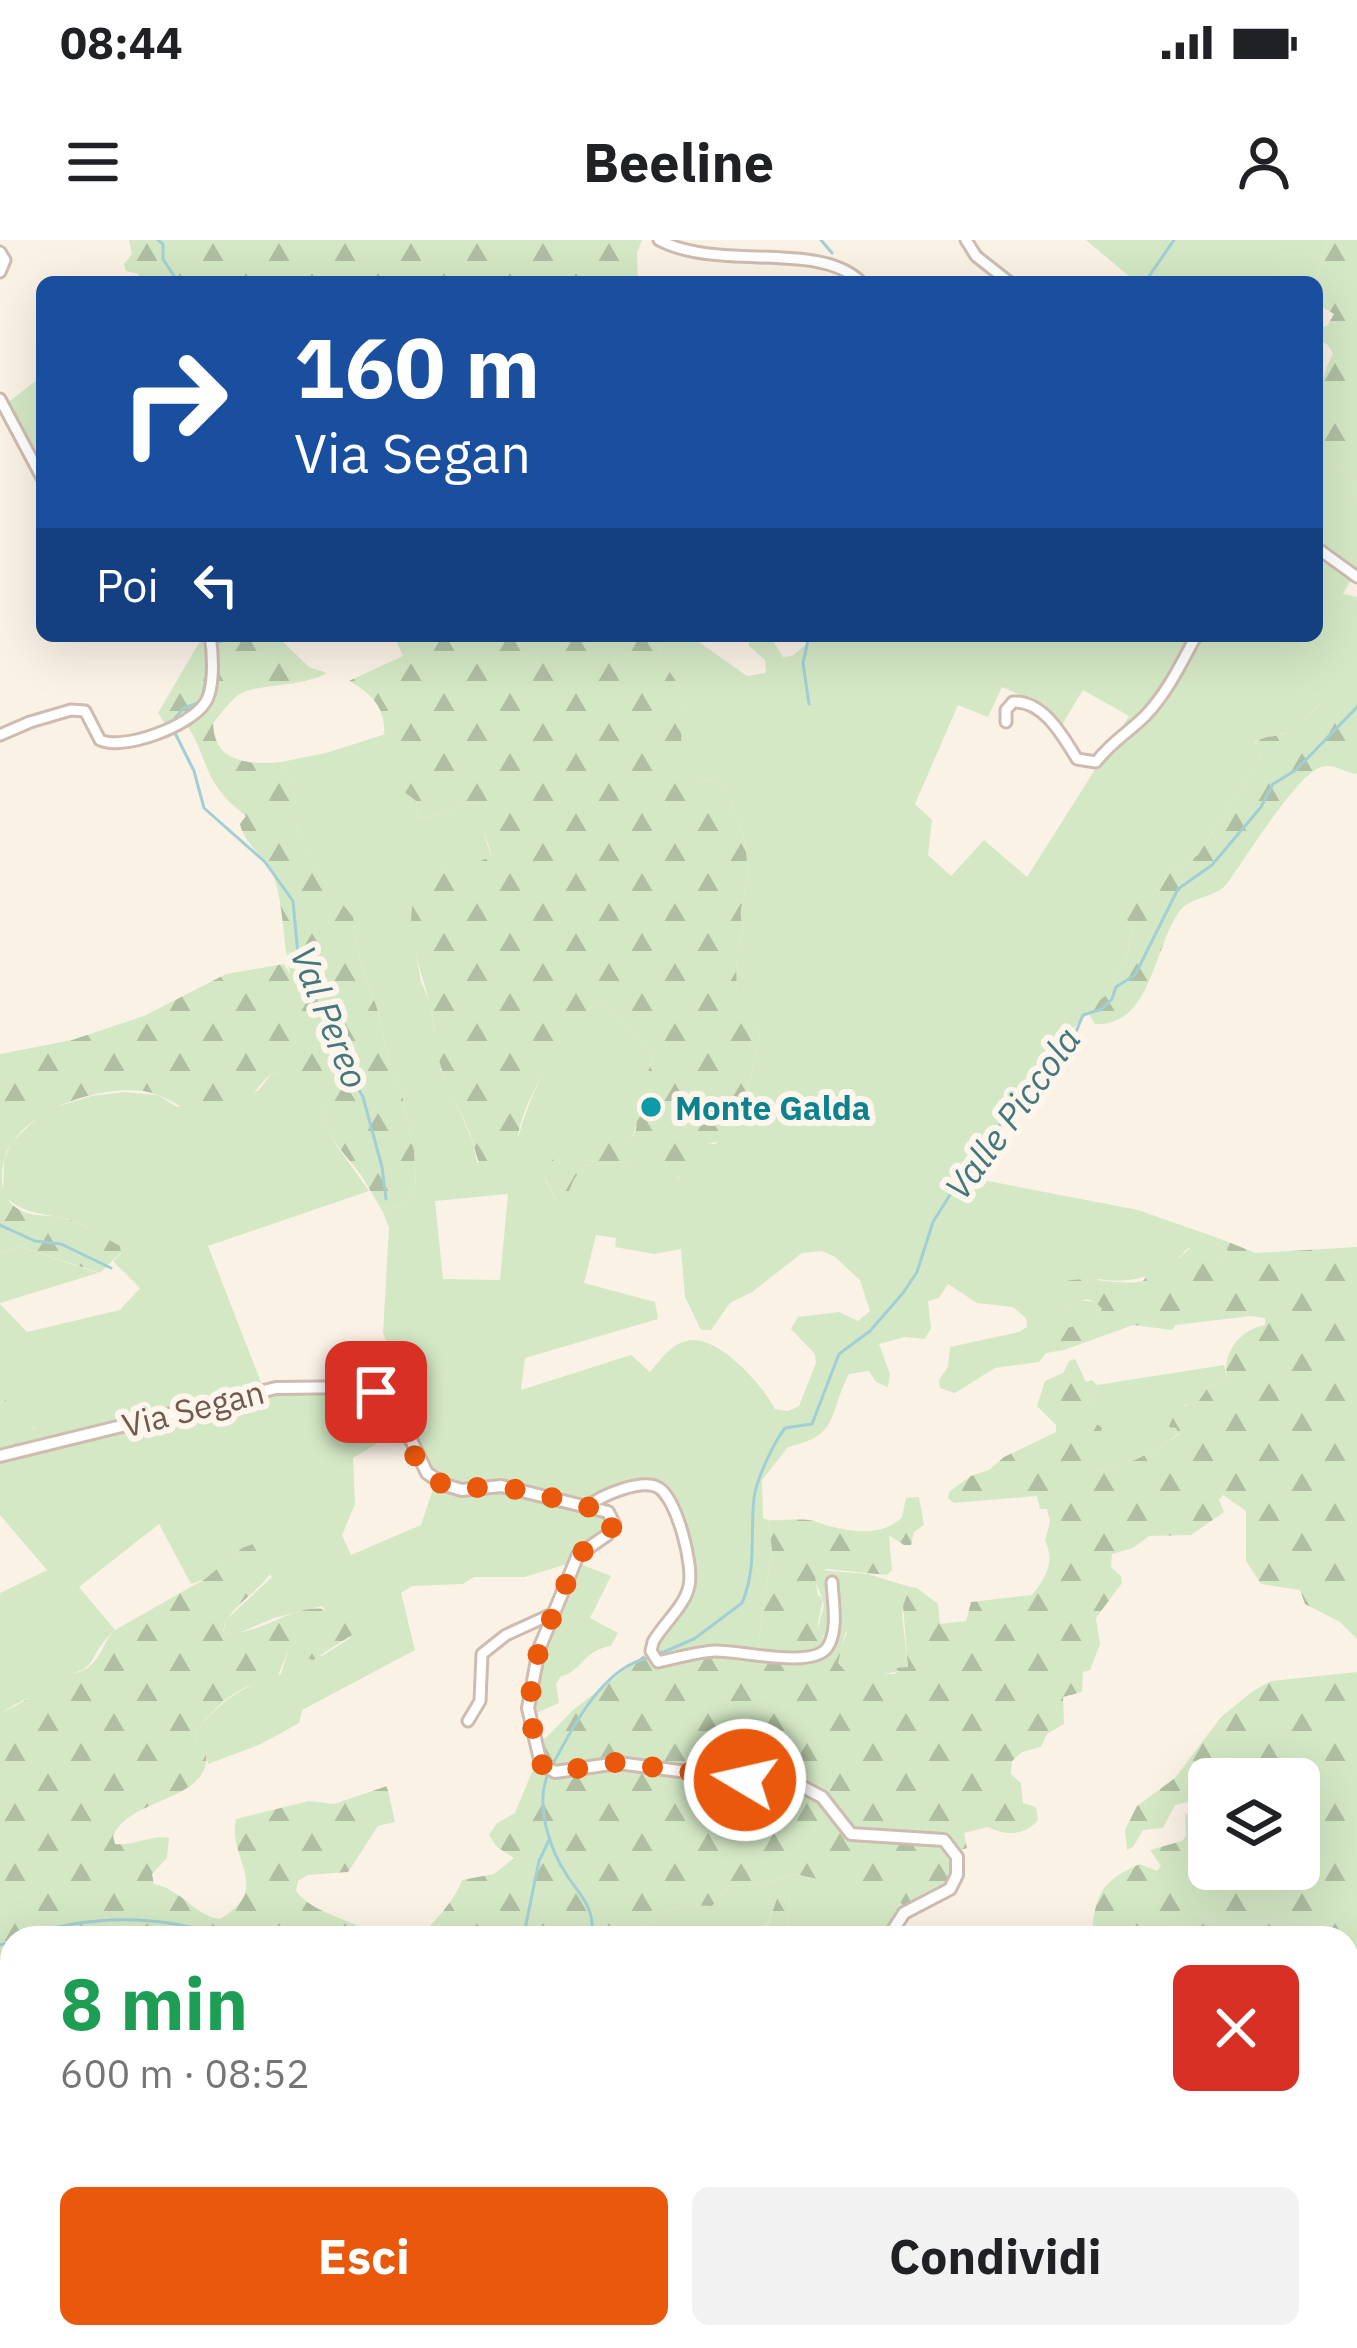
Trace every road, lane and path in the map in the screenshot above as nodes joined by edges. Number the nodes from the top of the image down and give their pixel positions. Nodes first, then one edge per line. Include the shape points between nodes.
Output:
1 (659, 240) edge
2 (966, 240) edge
3 (0, 252) edge
4 (0, 272) edge
5 (857, 276) edge
6 (1001, 276) edge
7 (0, 399) edge
8 (36, 467) edge
9 (1323, 552) edge
10 (1357, 577) edge
11 (210, 642) edge
12 (1193, 642) edge
13 (1006, 722) dead end
14 (0, 735) edge
15 (0, 1456) edge
16 (588, 1507) junction
17 (832, 1582) dead end
18 (553, 1614) junction
19 (467, 1721) dead end
20 (896, 1926) edge

1 - 5 street via 729,255 808,252 847,262
2 - 6 street
3 - 4 street
7 - 8 street
9 - 10 street
11 - 14 street via 205,704 158,734 110,745 86,711 71,710
12 - 13 street via 1168,687 1096,762 1077,759 1025,701 1012,702
15 - 16 street, Via Segan via 276,1388 358,1387 395,1407 427,1473 445,1485 501,1486
16 - 17 street via 656,1485 673,1511 686,1543 689,1588 653,1642 658,1662 714,1651 819,1654 833,1631
16 - 18 street via 608,1512 614,1524 578,1555
18 - 19 street via 482,1654 480,1701
18 - 20 street via 528,1708 541,1764 555,1772 618,1762 803,1786 851,1834 944,1840 957,1857 950,1889 904,1913

